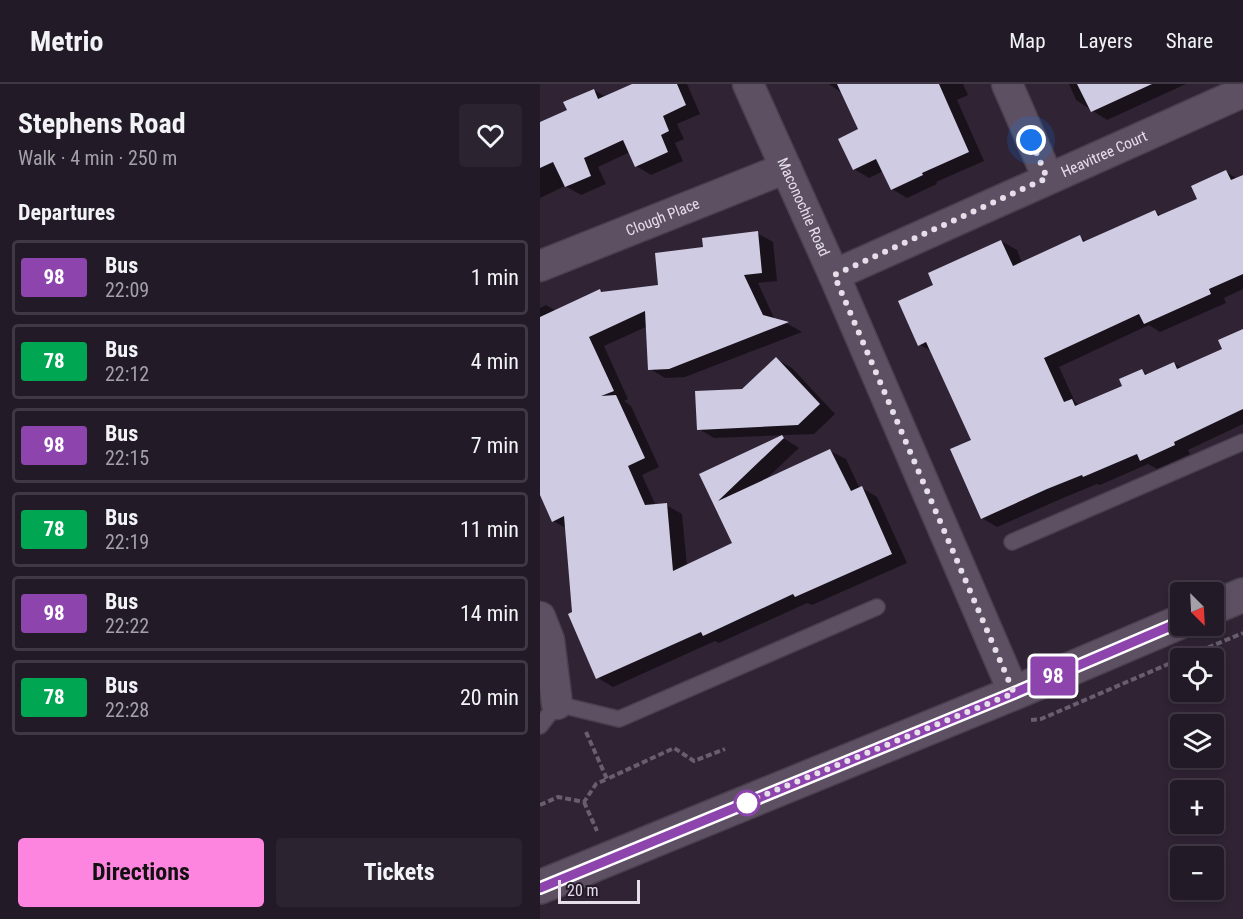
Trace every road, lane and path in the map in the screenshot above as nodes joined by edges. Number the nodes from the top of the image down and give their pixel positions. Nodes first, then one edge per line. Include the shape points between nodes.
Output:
1 (748, 84) edge
2 (1007, 84) edge
3 (1243, 92) edge
4 (786, 168) junction
5 (1047, 178) junction
6 (540, 266) edge
7 (834, 275) junction
8 (1243, 442) edge
9 (1012, 542) dead end
10 (1243, 595) edge
11 (1224, 604) edge
12 (877, 607) dead end
13 (540, 618) edge
14 (1170, 626) edge
15 (1243, 633) edge
16 (1207, 648) edge
17 (1014, 693) junction
18 (593, 712) junction
19 (549, 715) edge
20 (725, 750) dead end
21 (607, 779) junction
22 (540, 805) edge
23 (540, 888) edge

1 - 4 street, Maconochie Road
2 - 5 street
3 - 5 street, Heavitree Court
4 - 6 street, Clough Place
4 - 7 street, Maconochie Road
5 - 7 street, Heavitree Court
7 - 17 street, Maconochie Road
8 - 9 lane
10 - 11 street
12 - 18 lane via 619,719
13 - 19 street via 549,640
14 - 17 street
15 - 16 path
17 - 23 street
18 - 19 lane
18 - 21 path via 585,730
20 - 21 path via 694,761 674,748
21 - 22 path via 596,784 584,802 558,797

